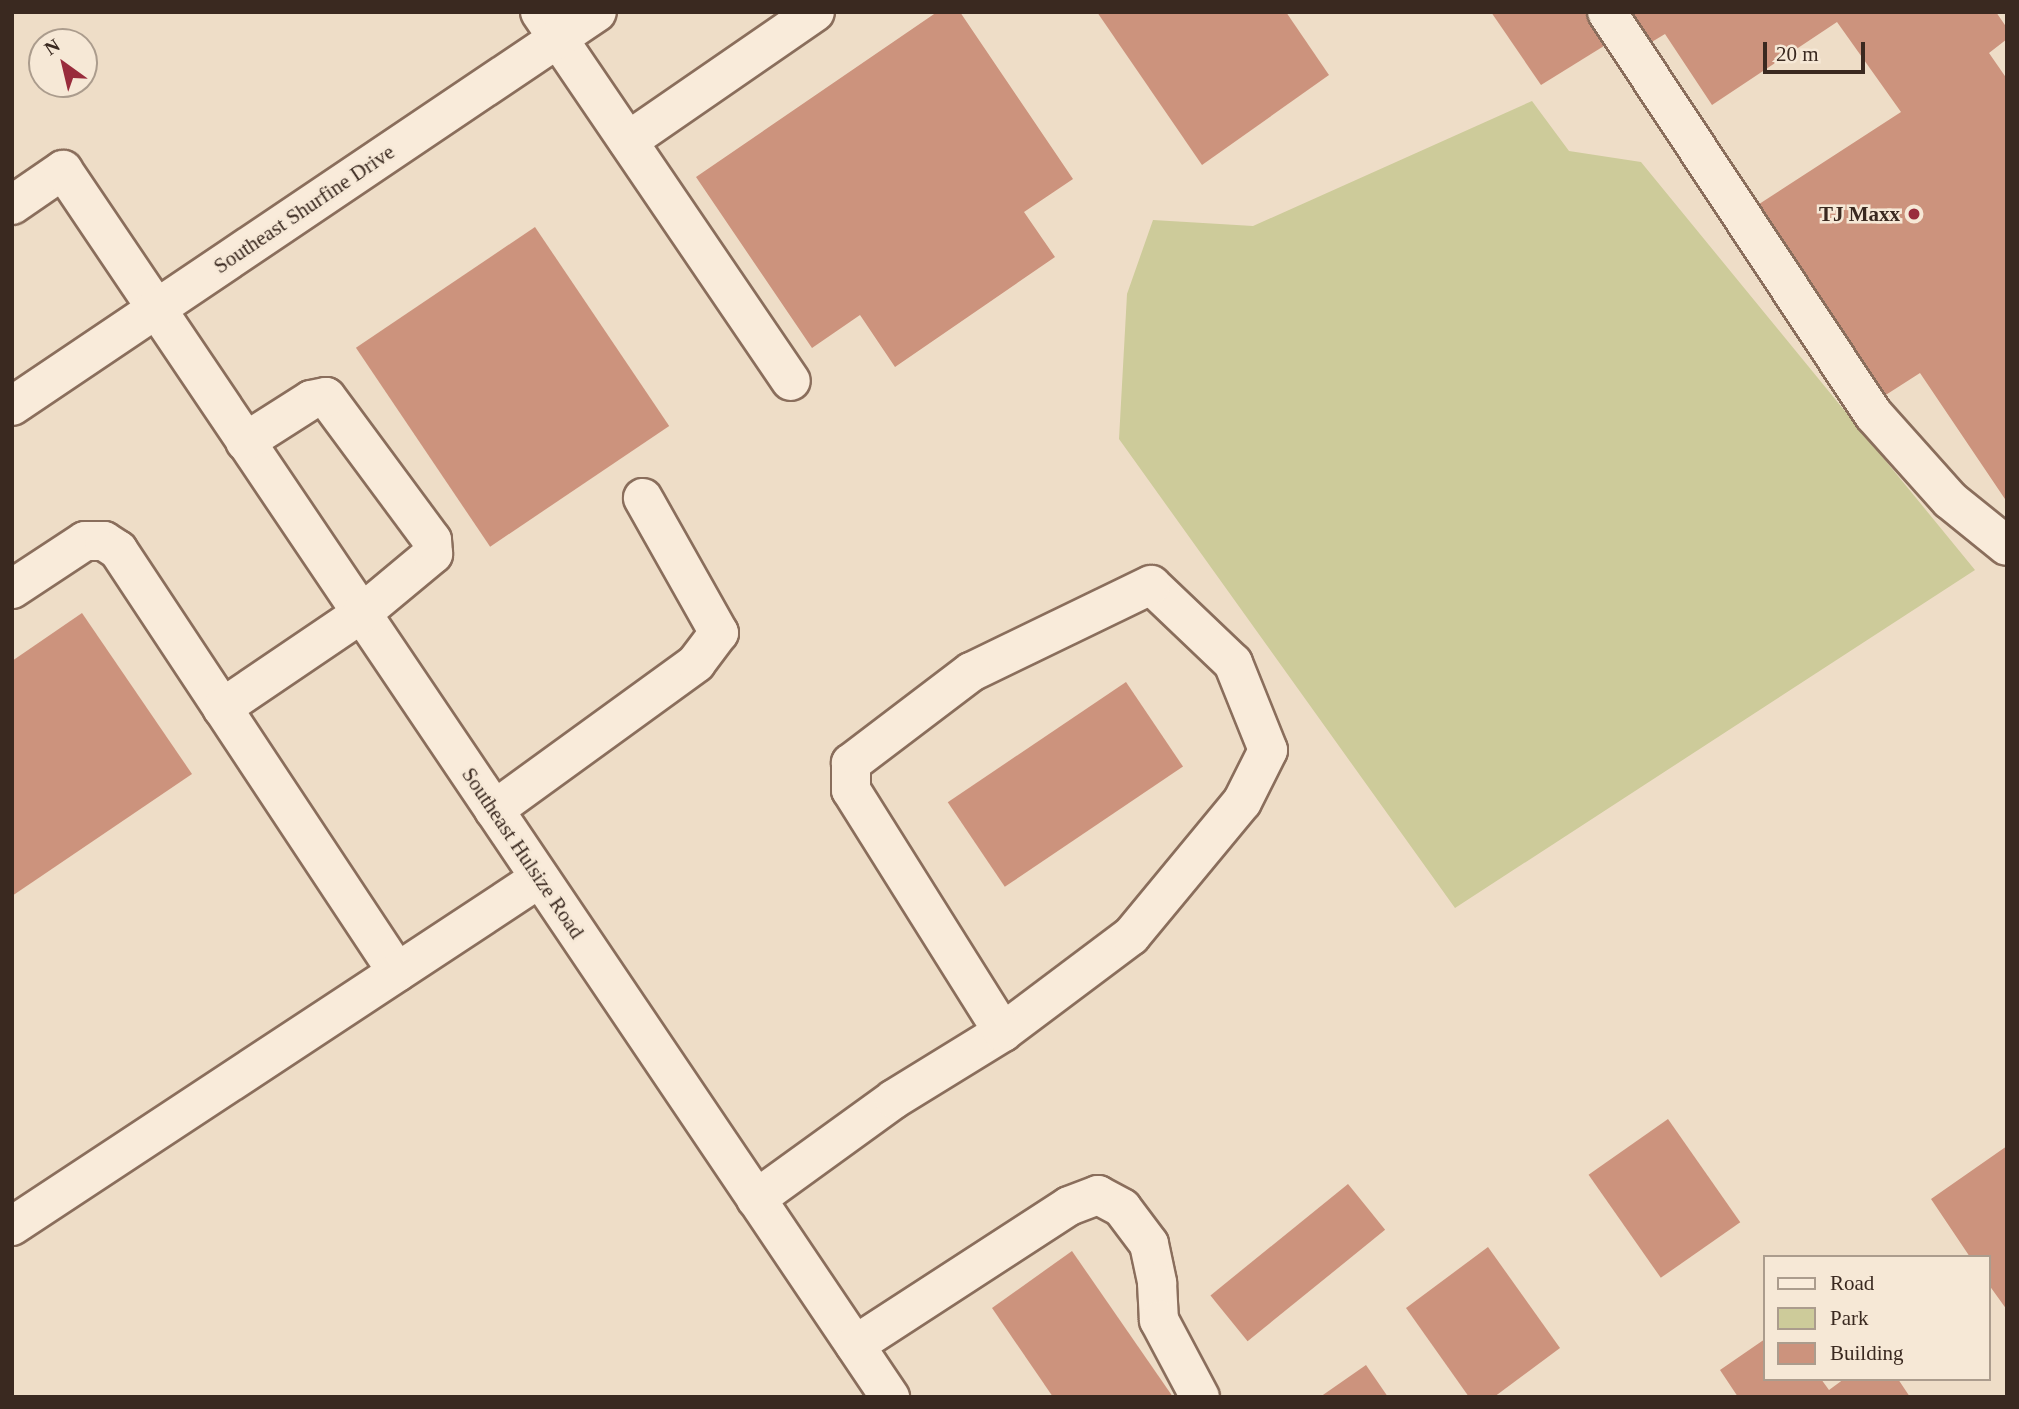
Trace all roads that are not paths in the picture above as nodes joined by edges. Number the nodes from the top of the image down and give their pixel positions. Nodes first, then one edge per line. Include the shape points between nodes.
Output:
1 (597, 12) edge
2 (815, 12) edge
3 (1607, 12) edge
4 (549, 25) edge
5 (628, 141) junction
6 (12, 205) edge
7 (156, 309) junction
8 (791, 381) dead end
9 (12, 406) edge
10 (246, 442) junction
11 (642, 498) dead end
12 (2007, 546) edge
13 (12, 589) edge
14 (361, 614) junction
15 (222, 708) junction
16 (494, 810) junction
17 (540, 878) junction
18 (397, 972) junction
19 (1003, 1032) junction
20 (756, 1199) junction
21 (12, 1226) edge
22 (855, 1345) junction
23 (890, 1397) edge
24 (1199, 1397) edge

1 - 4 street, Southeast Shurfine Drive
2 - 5 street
3 - 12 street via 1874,415 1950,500
4 - 5 street
4 - 7 street, Southeast Shurfine Drive
5 - 8 street
6 - 7 street, Southeast Hulsize Road via 63,170
7 - 9 street, Southeast Shurfine Drive
7 - 10 street, Southeast Hulsize Road
10 - 14 street, Southeast Hulsize Road
10 - 14 street via 311,400 326,397 432,540 433,554 422,567
11 - 16 street via 719,633 696,663
13 - 15 street via 85,541 104,541 118,550
14 - 15 street
14 - 16 street, Southeast Hulsize Road
15 - 18 street
16 - 17 street, Southeast Hulsize Road
17 - 18 street
17 - 20 street, Southeast Hulsize Road
18 - 21 street
19 - 19 street via 1131,936 1242,802 1268,750 1233,663 1151,584 971,672 851,763 851,790
19 - 20 street via 894,1099
20 - 22 street, Southeast Hulsize Road
22 - 23 street, Southeast Hulsize Road
22 - 24 street via 1069,1206 1098,1195 1122,1208 1149,1244 1159,1320

